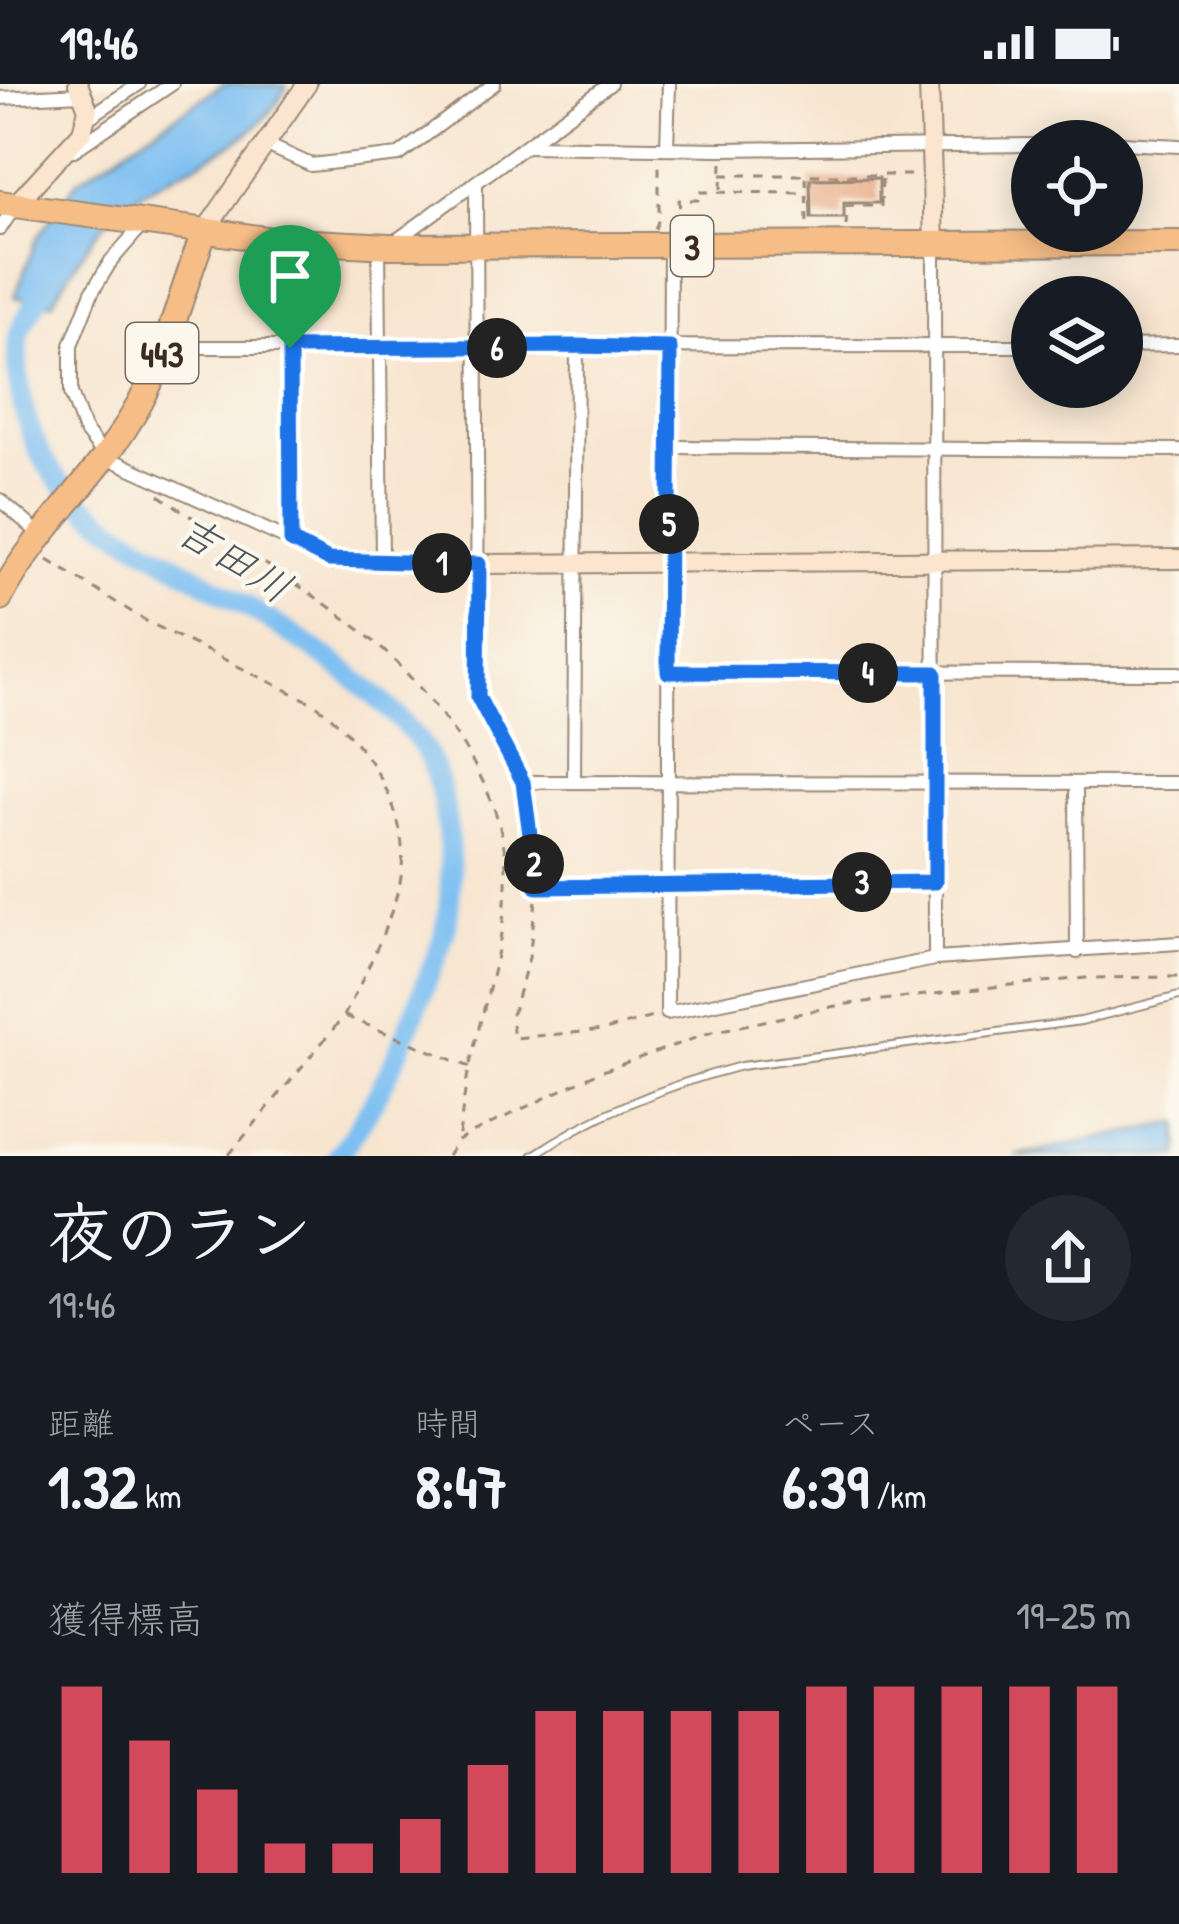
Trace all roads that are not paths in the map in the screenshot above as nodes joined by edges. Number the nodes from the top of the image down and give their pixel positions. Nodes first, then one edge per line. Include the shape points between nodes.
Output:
1 (139, 84) edge
2 (172, 84) edge
3 (308, 84) edge
4 (494, 84) edge
5 (610, 84) edge
6 (669, 84) edge
7 (929, 84) edge
8 (80, 89) edge
9 (0, 98) edge
10 (88, 118) junction
11 (1143, 144) edge
12 (267, 146) junction
13 (527, 146) junction
14 (1011, 146) edge
15 (1179, 146) edge
16 (932, 148) junction
17 (64, 152) junction
18 (663, 153) junction
19 (476, 183) junction
20 (8, 204) edge
21 (145, 223) junction
22 (0, 229) edge
23 (205, 231) junction
24 (674, 237) junction
25 (291, 240) junction
26 (1143, 240) edge
27 (1011, 241) edge
28 (1179, 243) edge
29 (934, 244) junction
30 (384, 245) junction
31 (476, 246) junction
32 (1179, 345) edge
33 (577, 346) junction
34 (935, 346) junction
35 (1011, 346) edge
36 (1143, 346) edge
37 (165, 347) junction
38 (290, 348) junction
39 (380, 348) junction
40 (477, 348) junction
41 (670, 348) junction
42 (669, 447) junction
43 (935, 448) junction
44 (1179, 450) edge
45 (103, 462) junction
46 (0, 500) edge
47 (291, 541) junction
48 (36, 543) junction
49 (1179, 559) edge
50 (935, 560) junction
51 (382, 561) junction
52 (669, 562) junction
53 (575, 563) junction
54 (479, 564) junction
55 (0, 598) edge
56 (668, 672) junction
57 (935, 673) junction
58 (1179, 674) edge
59 (523, 782) junction
60 (574, 782) junction
61 (668, 782) junction
62 (935, 783) junction
63 (1076, 783) junction
64 (1179, 783) edge
65 (935, 882) junction
66 (668, 883) junction
67 (1179, 944) edge
68 (1077, 952) junction
69 (935, 959) junction
70 (1179, 996) edge
71 (532, 1156) edge

1 - 10 street
2 - 17 street
3 - 12 street
4 - 12 street via 399,155 310,165
5 - 13 street
6 - 18 street
7 - 16 street
8 - 9 street
8 - 10 street
10 - 17 street
11 - 15 street
12 - 23 street
13 - 18 street
13 - 19 street
14 - 16 street
16 - 18 street
16 - 29 street
17 - 20 street
19 - 30 street
19 - 31 street
20 - 21 highway, 3
20 - 22 street
21 - 23 highway, 3
21 - 45 street via 92,292 71,345 71,393
23 - 25 highway, 3
23 - 37 highway, 443
24 - 29 highway, 3
24 - 31 highway, 3
24 - 41 street
25 - 30 highway, 3
25 - 38 street
26 - 28 highway, 3
27 - 29 highway, 3
29 - 34 street
30 - 31 highway, 3
30 - 39 street
31 - 40 street
32 - 36 street
33 - 40 street
33 - 41 street
33 - 53 street
34 - 35 street
34 - 41 street
34 - 43 street
37 - 38 street
37 - 45 highway, 443
38 - 39 street
38 - 47 street
39 - 40 street
39 - 51 street
40 - 54 street
41 - 42 street
42 - 43 street
42 - 52 street
43 - 44 street
43 - 50 street
45 - 47 street
45 - 48 highway, 443
46 - 48 street
47 - 51 street via 329,560
48 - 55 highway, 443
49 - 50 street
50 - 52 street
50 - 57 street
51 - 54 street
52 - 53 street
52 - 56 street
53 - 54 street
53 - 60 street
54 - 59 street via 478,697
56 - 57 street
56 - 61 street
57 - 58 street
57 - 62 street
59 - 60 street
59 - 66 street via 537,887
60 - 61 street
61 - 62 street
61 - 66 street
62 - 63 street
62 - 65 street
63 - 64 street
63 - 68 street
65 - 66 street
65 - 69 street
66 - 69 street via 667,1013
67 - 68 street
68 - 69 street
70 - 71 lane via 1081,1021 725,1070 631,1102

